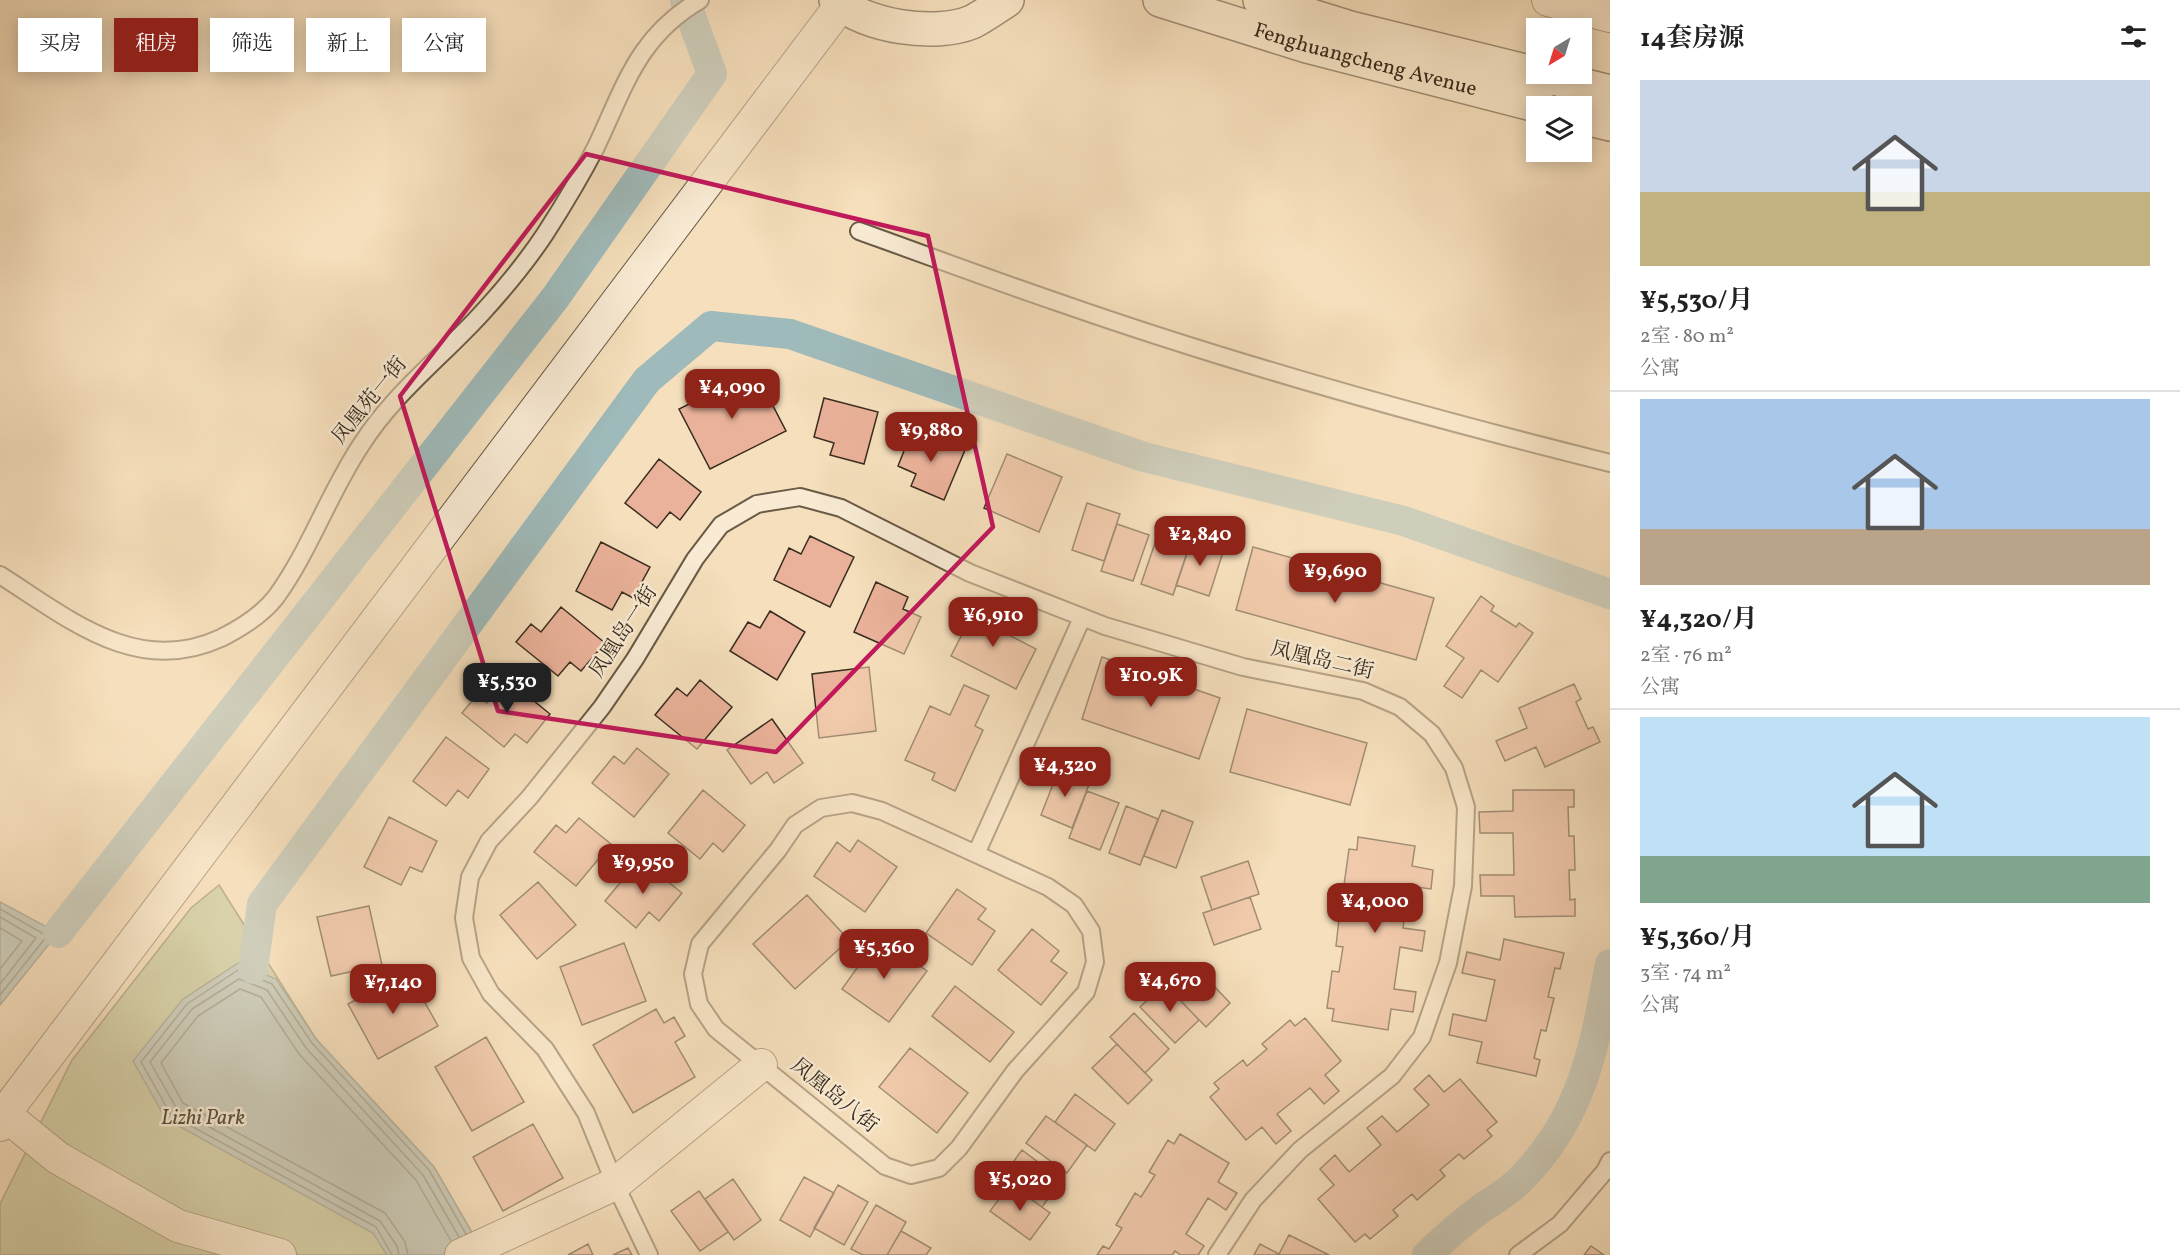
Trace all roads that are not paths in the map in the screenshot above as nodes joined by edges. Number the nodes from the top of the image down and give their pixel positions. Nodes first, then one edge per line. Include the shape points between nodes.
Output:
1 (1007, 0) edge
2 (1160, 0) edge
3 (1260, 0) edge
4 (1548, 0) edge
5 (839, 2) edge
6 (691, 5) edge
7 (1610, 16) edge
8 (1610, 92) edge
9 (1526, 102) edge
10 (1592, 120) edge
11 (1610, 124) edge
12 (859, 231) dead end
13 (1610, 463) edge
14 (0, 575) edge
15 (1082, 618) junction
16 (976, 854) junction
17 (761, 1065) junction
18 (2, 1120) edge
19 (1610, 1161) edge
20 (615, 1184) junction
21 (280, 1255) edge
22 (460, 1255) edge
23 (649, 1255) edge
24 (1216, 1255) edge
25 (1518, 1255) edge

1 - 5 main road via 971,22 919,31 868,19
2 - 9 main road, Fenghuangcheng Avenue via 1318,49
3 - 8 main road, Fenghuangcheng Avenue via 1350,28
4 - 7 street
5 - 18 street
6 - 14 lane, 凤凰苑一街 via 646,45 594,150 544,235 483,313 386,410 342,474 275,598 243,628 203,646 160,652 117,645
10 - 11 main road
12 - 13 lane via 1061,304 1265,369
15 - 16 lane
15 - 20 lane, 凤凰岛一街 via 970,573 841,508 800,497 758,504 721,525 695,559 654,630 602,707 489,842 470,877 464,918 471,958 491,994 544,1049 586,1113
15 - 24 lane, 凤凰岛二街 via 1244,667 1363,691 1400,707 1432,734 1454,768 1466,807 1463,886 1457,919 1448,963 1422,1037 1392,1076 1292,1158 1253,1200
16 - 17 lane, 凤凰岛八街 via 882,811 852,803 821,808 795,825 700,944 693,974 699,1004 716,1029
16 - 17 lane, 凤凰岛八街 via 1048,887 1074,905 1091,931 1095,962 1086,992 1015,1071 959,1148 939,1168 911,1175 885,1166
17 - 20 street
18 - 21 street via 58,1158 178,1226
19 - 25 lane via 1560,1224
20 - 22 street
20 - 23 lane

